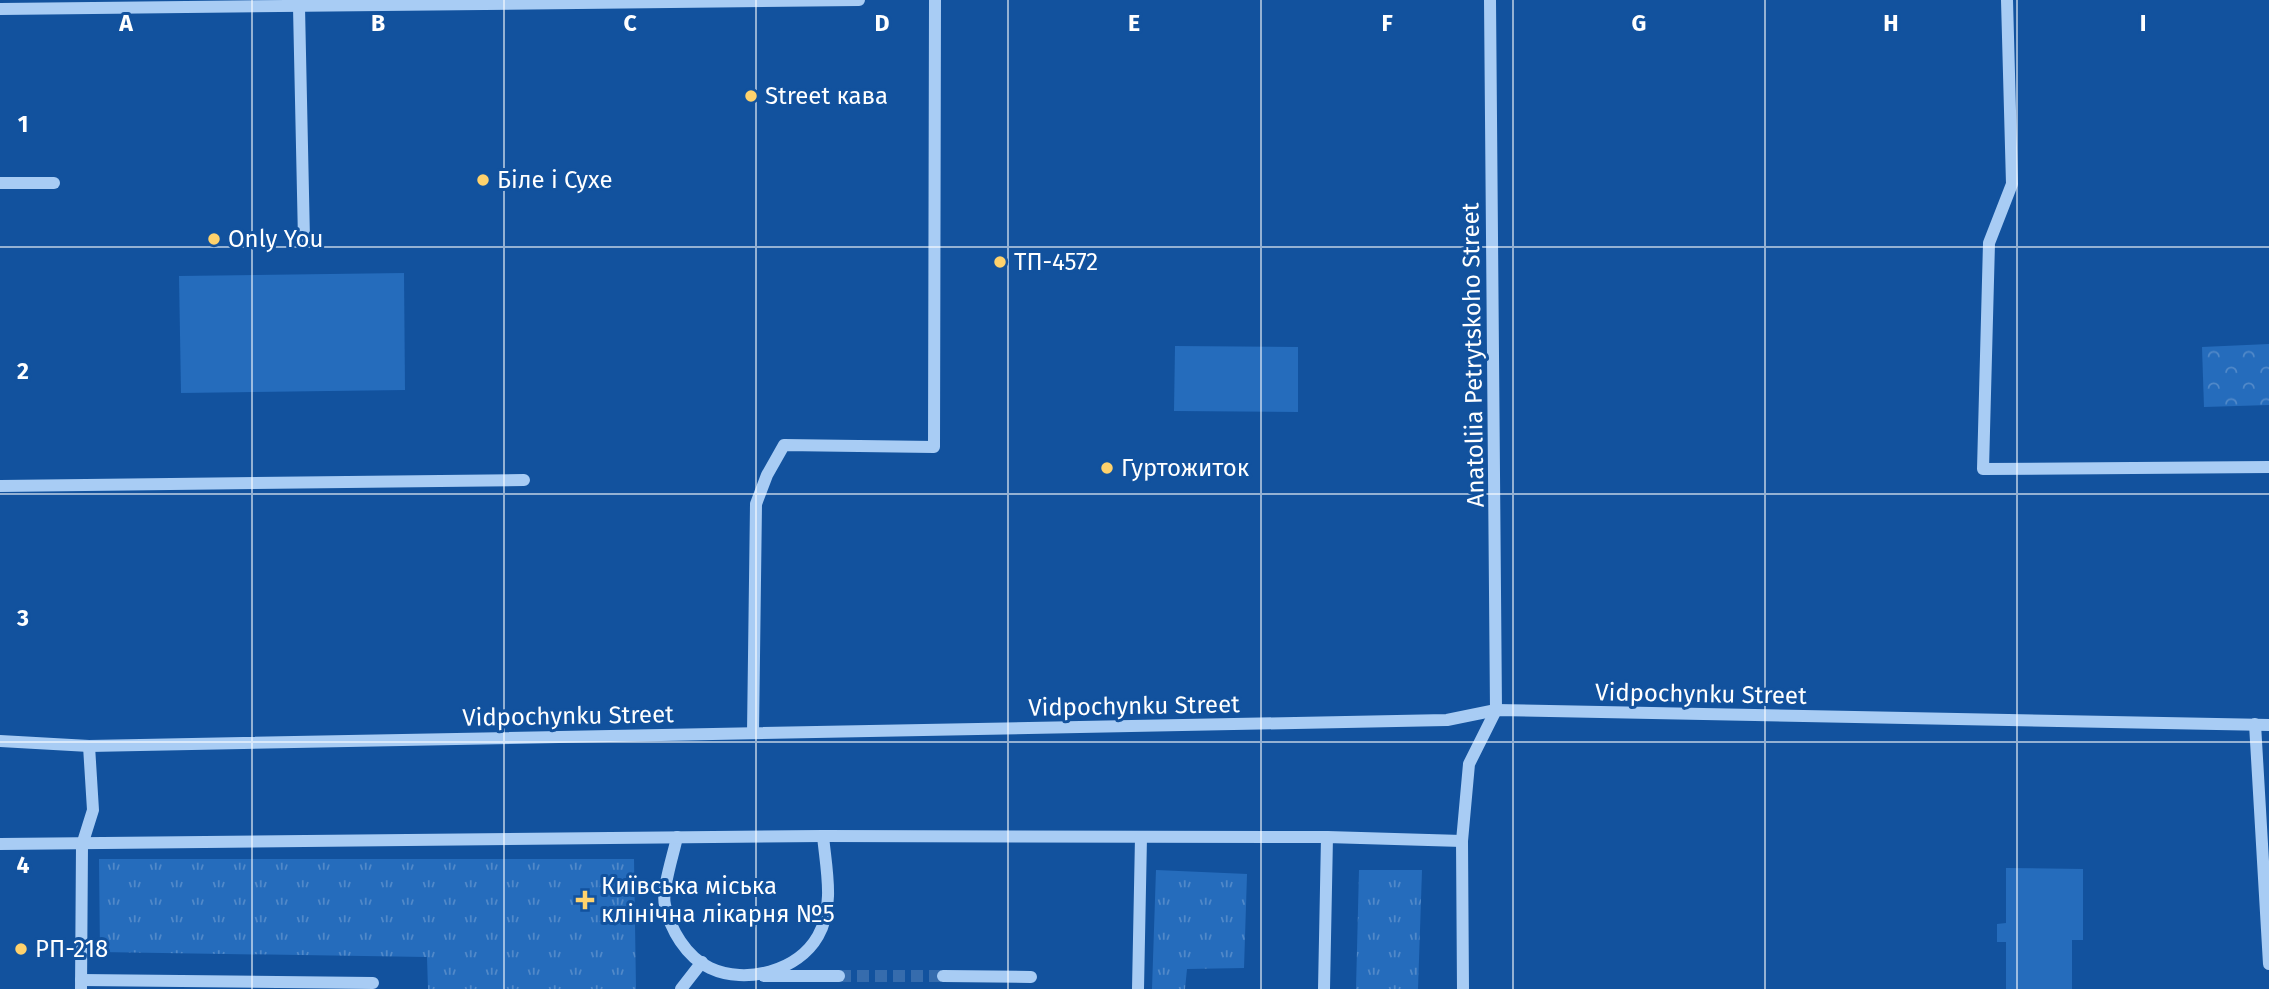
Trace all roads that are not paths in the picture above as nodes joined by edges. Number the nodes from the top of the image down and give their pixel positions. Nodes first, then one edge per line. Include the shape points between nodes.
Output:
1 (859, 0) edge
2 (935, 0) edge
3 (1490, 0) edge
4 (2007, 0) edge
5 (716, 1) edge
6 (299, 7) junction
7 (0, 9) edge
8 (0, 183) edge
9 (54, 183) dead end
10 (304, 240) dead end
11 (2269, 467) edge
12 (524, 480) dead end
13 (0, 486) edge
14 (1496, 710) junction
15 (2255, 724) junction
16 (2269, 724) edge
17 (752, 733) junction
18 (0, 741) edge
19 (89, 746) junction
20 (823, 836) junction
21 (677, 837) junction
22 (1141, 837) junction
23 (1327, 837) junction
24 (1462, 841) junction
25 (0, 844) edge
26 (82, 845) junction
27 (702, 962) junction
28 (2269, 964) edge
29 (749, 976) junction
30 (839, 976) tunnel mouth
31 (943, 976) tunnel mouth
32 (1031, 977) dead end
33 (373, 983) dead end
34 (81, 984) edge
35 (681, 989) edge
36 (1138, 989) edge
37 (1324, 989) edge
38 (1463, 989) edge

1 - 5 street
2 - 17 street via 934,447 784,445 756,504
3 - 14 street, Anatoliia Petrytskoho Street
4 - 11 street via 2012,184 1989,243 1983,469
5 - 6 street
6 - 7 street
6 - 10 street
8 - 9 street
12 - 13 street
14 - 15 street, Vidpochynku Street
14 - 17 street, Vidpochynku Street via 1447,719
14 - 24 street via 1469,764
15 - 16 street, Vidpochynku Street
15 - 28 street
17 - 19 street, Vidpochynku Street
18 - 19 street, Vidpochynku Street
19 - 26 street via 93,810
20 - 21 street
20 - 22 street
20 - 29 street via 829,896 818,936 789,965
21 - 26 street
21 - 27 street via 664,902 678,941
22 - 23 street
22 - 36 street
23 - 24 street
23 - 37 street
24 - 38 street
25 - 26 street
26 - 34 street
27 - 29 street via 709,968
27 - 35 street
29 - 30 street
31 - 32 street
33 - 34 street

